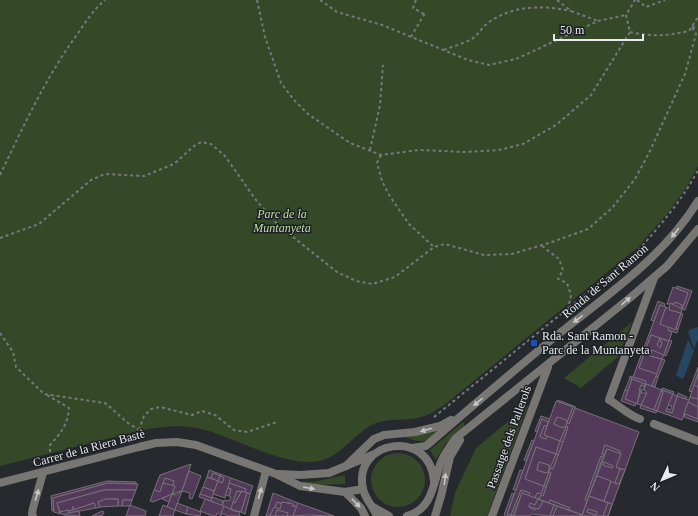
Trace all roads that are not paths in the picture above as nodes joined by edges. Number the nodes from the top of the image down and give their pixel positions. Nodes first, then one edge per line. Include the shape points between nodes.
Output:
1 (698, 201) edge
2 (698, 229) edge
3 (654, 277) junction
4 (548, 366) junction
5 (462, 415) junction
6 (640, 419) dead end
7 (654, 424) dead end
8 (465, 431) junction
9 (698, 441) edge
10 (412, 448) junction
11 (374, 454) junction
12 (346, 466) junction
13 (266, 471) junction
14 (43, 473) junction
15 (276, 474) junction
16 (0, 483) edge
17 (434, 485) junction
18 (363, 489) junction
19 (345, 492) junction
20 (426, 504) junction
21 (373, 507) junction
22 (32, 515) edge
23 (254, 516) edge
24 (366, 516) edge
25 (377, 516) edge
26 (389, 516) edge
27 (407, 516) edge
28 (420, 516) edge
29 (435, 516) edge
30 (492, 516) edge

1 -> 5 street, Ronda de Sant Ramon via 690,215 647,263
2 - 3 street via 667,266
4 -> 3 street
3 - 6 street via 609,400 629,415
4 - 8 street
4 - 30 street, Passatge dels Pallerols
5 - 10 street, Ronda de Sant Ramon via 426,446
5 -> 12 street, Ronda de Sant Ramon via 440,426 374,439
7 - 9 street
8 - 17 street via 448,448
29 -> 8 street via 450,457
10 - 11 street, Ronda de Sant Ramon via 392,446
10 - 17 street via 422,454 429,463
11 - 12 street, Carrer de la Riera Bastè
11 - 18 street via 364,470
12 - 15 street, Carrer de la Riera Bastè via 316,475
13 - 14 street, Carrer de la Riera Bastè via 196,445 177,442 151,444
13 - 15 street, Carrer de la Riera Bastè
23 -> 13 street
14 - 16 street, Carrer de la Riera Bastè
22 -> 14 street
15 -> 19 street, Carrer de la Riera Bastè via 300,486
17 - 20 street
18 - 19 street, Carrer de la Riera Bastè
18 - 21 street
19 -> 24 street
20 - 27 street
20 - 28 street
21 - 25 street
21 - 26 street

